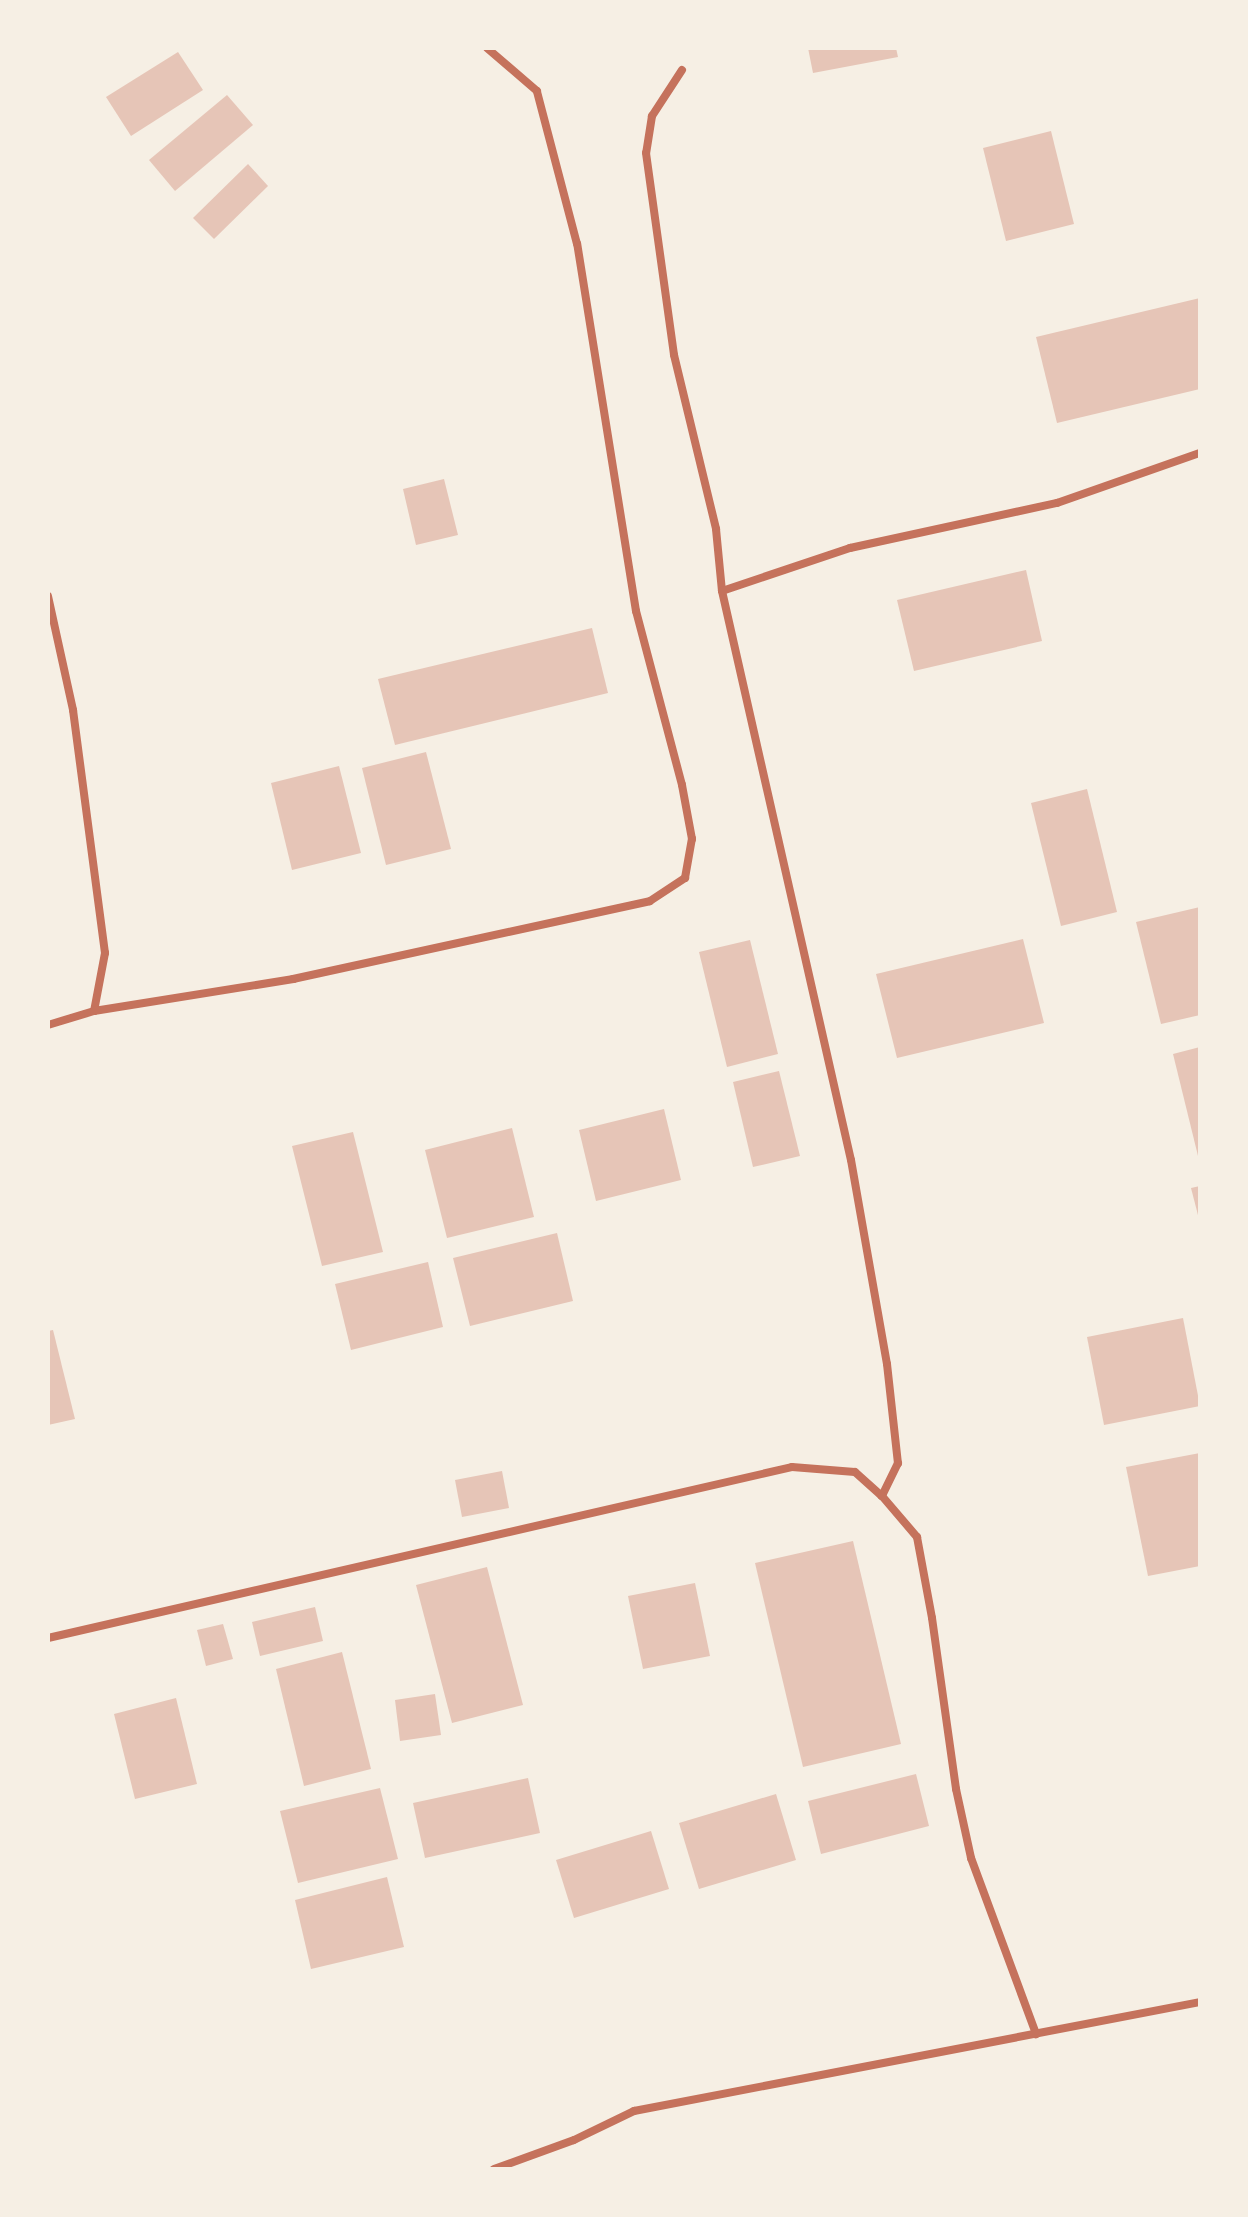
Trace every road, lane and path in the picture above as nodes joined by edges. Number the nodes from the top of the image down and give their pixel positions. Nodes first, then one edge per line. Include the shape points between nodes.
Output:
1 (487, 48) edge
2 (682, 70) dead end
3 (1200, 453) edge
4 (722, 591) junction
5 (48, 596) edge
6 (94, 1011) junction
7 (48, 1025) edge
8 (882, 1496) junction
9 (48, 1638) edge
10 (1200, 2002) edge
11 (1036, 2034) junction
12 (494, 2169) edge

1 - 6 street via 537,91 577,244 636,611 692,839 685,878 650,901 293,979
2 - 4 street via 652,116 646,153 674,355 716,529
3 - 4 street via 1057,503 850,548
4 - 8 street via 851,1160 887,1364 898,1463
5 - 6 street via 73,710 105,953
6 - 7 street
8 - 9 street via 855,1472 792,1467
8 - 11 street via 917,1537 971,1858
10 - 11 street
11 - 12 street via 634,2111

